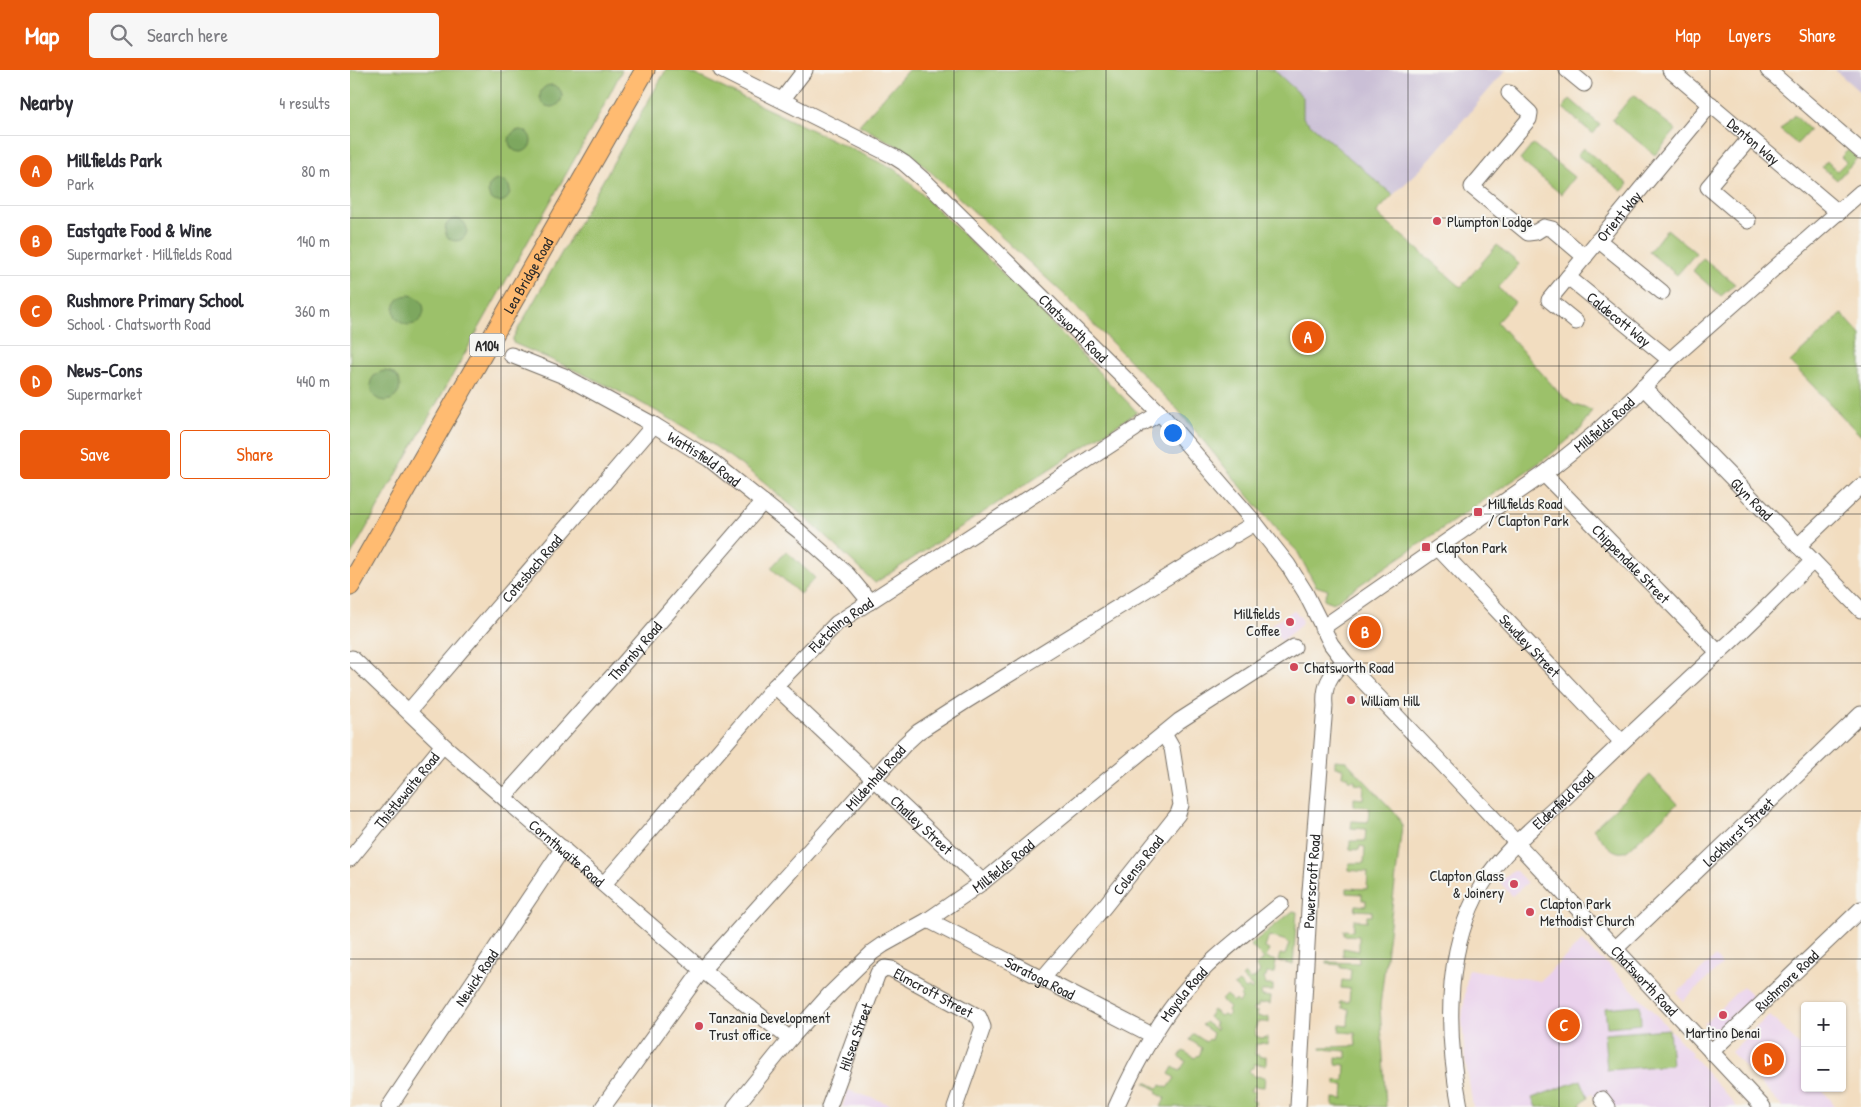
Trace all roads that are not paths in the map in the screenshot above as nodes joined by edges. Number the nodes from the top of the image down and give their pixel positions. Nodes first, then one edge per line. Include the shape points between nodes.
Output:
1 (644, 70) edge
2 (721, 70) edge
3 (805, 70) edge
4 (1567, 70) edge
5 (1670, 70) edge
6 (1768, 70) edge
7 (1584, 84) dead end
8 (1509, 93) dead end
9 (782, 100) junction
10 (1711, 104) junction
11 (1749, 139) junction
12 (1861, 151) edge
13 (1861, 192) edge
14 (1839, 213) junction
15 (1748, 221) dead end
16 (1598, 240) junction
17 (1585, 257) junction
18 (1568, 277) junction
19 (1662, 292) dead end
20 (1576, 322) dead end
21 (511, 355) dead end
22 (1670, 360) junction
23 (1643, 387) junction
24 (1160, 413) junction
25 (654, 425) junction
26 (1544, 474) junction
27 (1861, 486) edge
28 (763, 502) junction
29 (1255, 523) junction
30 (1798, 546) junction
31 (1438, 548) junction
32 (1813, 561) junction
33 (350, 586) edge
34 (870, 602) junction
35 (1861, 610) edge
36 (1322, 628) junction
37 (1294, 647) dead end
38 (1719, 652) junction
39 (352, 658) dead end
40 (1344, 662) junction
41 (775, 686) junction
42 (408, 711) junction
43 (1861, 714) edge
44 (1164, 734) junction
45 (1621, 741) junction
46 (443, 745) junction
47 (873, 777) junction
48 (504, 797) junction
49 (1516, 844) junction
50 (563, 848) junction
51 (350, 859) edge
52 (983, 882) junction
53 (604, 884) junction
54 (1281, 904) dead end
55 (1861, 909) edge
56 (928, 920) junction
57 (1614, 949) junction
58 (883, 968) joint
59 (702, 970) junction
60 (1042, 979) junction
61 (1152, 1035) junction
62 (790, 1039) junction
63 (1711, 1052) junction
64 (389, 1107) edge
65 (603, 1107) edge
66 (735, 1107) edge
67 (829, 1107) edge
68 (955, 1107) edge
69 (1116, 1107) edge
70 (1298, 1107) edge
71 (1460, 1107) edge
72 (1763, 1107) edge

1 - 33 main road, Lea Bridge Road / A104
2 - 9 street, Chatsworth Road
3 - 9 street
4 - 7 street
5 - 10 street, Denton Way
6 - 12 street
8 - 17 street via 1527,109 1529,119 1472,187 1528,233 1544,227 1552,229
9 - 24 street, Chatsworth Road via 904,163
10 - 11 street, Denton Way
10 - 16 street, Orient Way
11 - 14 street, Denton Way
11 - 15 street via 1708,187
13 - 14 street, Millfields Road
14 - 22 street, Millfields Road
16 - 17 street, Orient Way
16 - 19 street
17 - 18 street, Orient Way
18 - 20 street, Orient Way via 1549,300
18 - 22 street, Caldecott Way
21 - 25 street, Wattisfield Road via 564,376
22 - 23 street, Millfields Road
23 - 26 street, Millfields Road
23 - 30 street, Glyn Road
24 - 29 street, Chatsworth Road
24 - 34 street, Fletching Road
25 - 28 street, Wattisfield Road via 709,459
25 - 42 street, Cotesbach Road
26 - 31 street, Millfields Road
26 - 38 street, Chippendale Street
27 - 30 street
28 - 34 street, Wattisfield Road via 847,574
28 - 48 street, Thornby Road
29 - 36 street, Chatsworth Road via 1288,565
29 - 47 street, Mildenhall Road via 918,732
30 - 32 street, Glyn Road
31 - 36 street, Millfields Road
31 - 45 street, Sewdley Street
32 - 35 street, Glyn Road
32 - 38 street, Elderfield Road
34 - 41 street, Fletching Road via 837,623
36 - 40 street, Chatsworth Road
37 - 44 street, Millfields Road
38 - 45 street, Elderfield Road
39 - 42 street, Cornthwaite Road
40 - 49 street, Chatsworth Road
40 - 70 street, Powerscroft Road via 1329,677 1325,690
41 - 47 street, Chailey Street
41 - 53 street, Fletching Road
42 - 46 street, Cornthwaite Road
43 - 57 street, Lockhurst Street
44 - 52 street, Millfields Road
44 - 60 street, Colenso Road via 1172,748 1180,805 1178,814 1104,908
45 - 49 street, Elderfield Road
46 - 48 street, Cornthwaite Road
46 - 51 street, Thistlewaite Road
47 - 52 street, Chailey Street
47 - 59 street, Mildenhall Road
48 - 50 street, Cornthwaite Road
49 - 57 street, Chatsworth Road
49 - 71 street, Elderfield Road via 1504,855 1476,896 1460,939 1453,982 1452,1020
50 - 53 street, Cornthwaite Road
50 - 64 street, Newick Road
52 - 56 street, Millfields Road
53 - 59 street, Cornthwaite Road
54 - 61 street, Mayola Road via 1206,966
55 - 63 street, Rushmore Road
56 - 60 street, Saratoga Road
56 - 62 street, Millfields Road via 873,952
57 - 63 street, Chatsworth Road
58 - 67 street, Hilsea Street via 875,979
58 - 68 street, Elmcroft Street via 979,1017 983,1027
59 - 62 street, Cornthwaite Road
59 - 65 street, Mildenhall Road
60 - 61 street, Saratoga Road
61 - 69 street, Mayola Road
62 - 66 street, Millfields Road
63 - 72 street, Chatsworth Road

